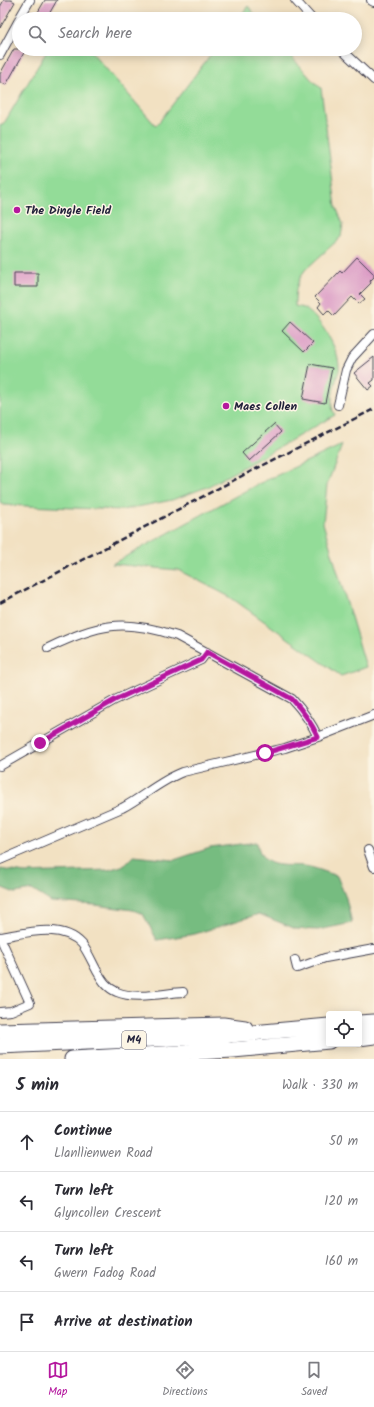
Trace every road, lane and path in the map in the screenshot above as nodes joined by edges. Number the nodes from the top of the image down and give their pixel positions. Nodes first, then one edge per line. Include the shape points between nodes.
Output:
1 (30, 0) edge
2 (295, 0) edge
3 (23, 12) edge
4 (306, 12) edge
5 (12, 32) edge
6 (0, 54) edge
7 (348, 56) edge
8 (374, 80) edge
9 (374, 334) edge
10 (338, 404) dead end
11 (48, 648) dead end
12 (207, 652) junction
13 (374, 715) edge
14 (318, 737) junction
15 (0, 766) edge
16 (368, 850) dead end
17 (0, 860) edge
18 (374, 867) edge
19 (0, 937) edge
20 (374, 949) edge
21 (295, 960) dead end
22 (183, 992) dead end
23 (0, 1012) edge
24 (374, 1022) edge
25 (362, 1023) edge
26 (326, 1026) edge
27 (0, 1031) edge
28 (268, 1031) junction
29 (374, 1036) edge
30 (362, 1038) edge
31 (326, 1041) edge
32 (0, 1046) edge
33 (233, 1050) junction
34 (72, 1059) edge
35 (192, 1059) edge

1 - 3 street
2 - 4 street
5 - 6 street
7 - 8 street
9 - 10 street via 352,358 346,370
11 - 12 street via 92,629 123,625 159,630 177,636
12 - 14 street via 292,699 312,723
12 - 15 street via 201,660 115,700
13 - 14 street
14 - 17 street via 265,753 183,772 122,808
16 - 18 street
19 - 22 street via 42,931 66,934 82,945 101,979 108,988 116,992 135,996
19 - 23 street via 30,1003 11,1011
20 - 21 street via 325,958 297,968
24 - 25 highway
26 - 28 highway, M4
27 - 28 highway, M4 via 223,1025
28 - 32 highway, M4 via 219,1036
29 - 30 highway
31 - 33 highway, M4
33 - 34 highway, M4
33 - 35 highway, M4 via 218,1056

